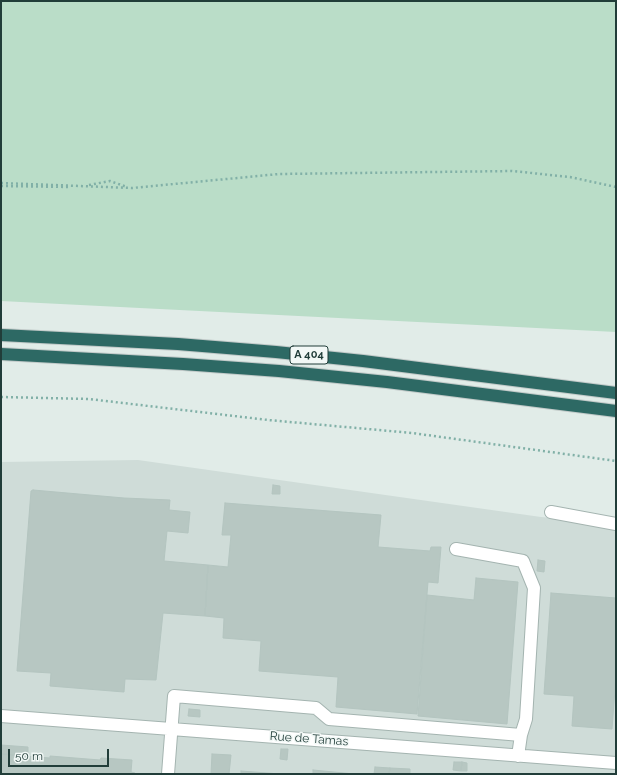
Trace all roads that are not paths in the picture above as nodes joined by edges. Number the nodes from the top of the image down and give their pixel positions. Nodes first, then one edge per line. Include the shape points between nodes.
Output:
1 (1, 336) edge
2 (1, 354) edge
3 (616, 393) edge
4 (616, 412) edge
5 (551, 512) dead end
6 (616, 524) edge
7 (456, 549) dead end
8 (1, 716) edge
9 (172, 729) junction
10 (521, 735) junction
11 (518, 756) junction
12 (616, 763) edge
13 (168, 774) edge

1 - 3 highway, A 404 via 178,344 363,360
2 - 4 highway, A 404 via 279,371 387,382
5 - 6 street
7 - 10 street via 523,561 534,588 526,719
8 - 9 street, Rue de Tamas
9 - 10 street via 174,696 316,708 329,719
9 - 11 street, Rue de Tamas
9 - 13 street
10 - 11 street
11 - 12 street, Rue de Tamas

